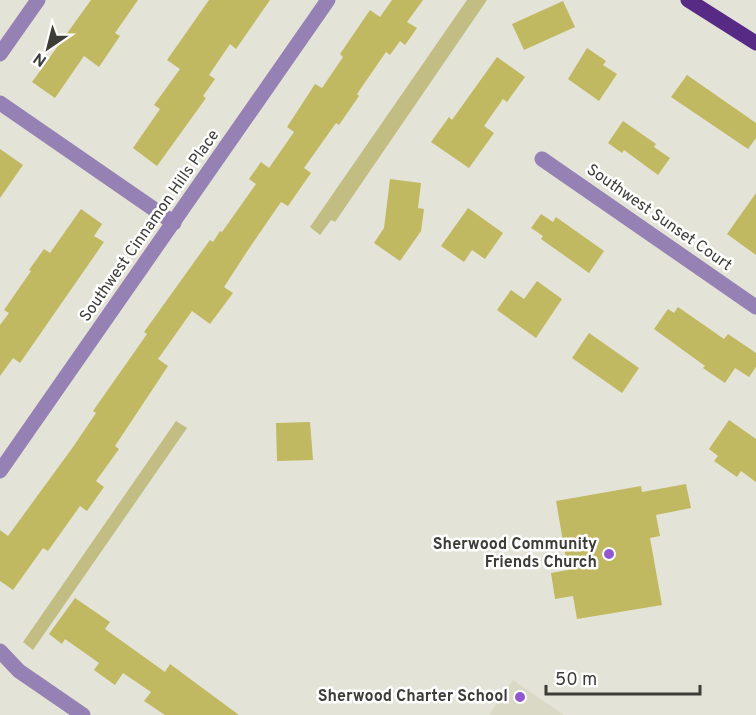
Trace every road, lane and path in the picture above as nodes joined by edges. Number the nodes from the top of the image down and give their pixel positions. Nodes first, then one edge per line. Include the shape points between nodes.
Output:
1 (38, 0) edge
2 (328, 0) edge
3 (688, 0) edge
4 (756, 43) edge
5 (0, 54) edge
6 (0, 102) edge
7 (542, 159) dead end
8 (174, 223) junction
9 (756, 307) edge
10 (0, 471) edge
11 (0, 651) edge
12 (83, 715) edge

1 - 5 street
2 - 8 street, Southwest Cinnamon Hills Place
3 - 4 main road
6 - 8 street
7 - 9 street, Southwest Sunset Court
8 - 10 street, Southwest Cinnamon Hills Place
11 - 12 street via 19,671

